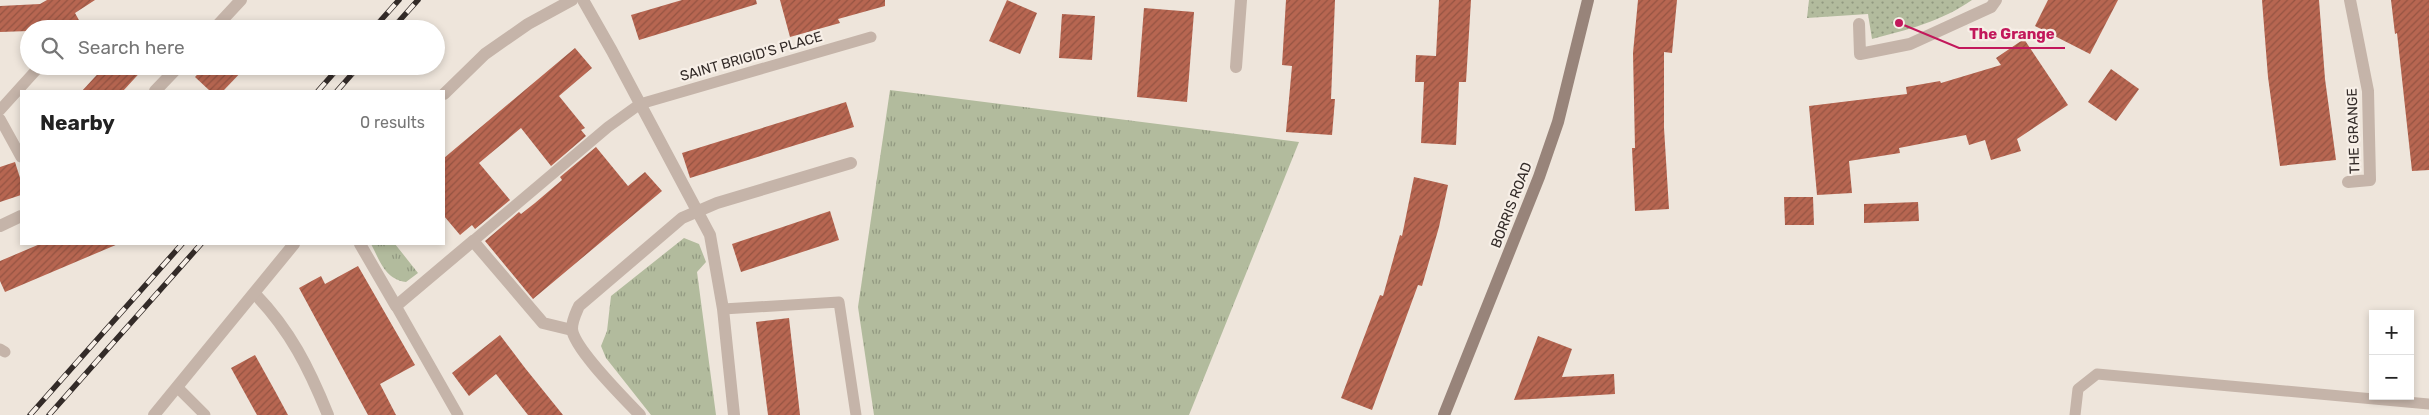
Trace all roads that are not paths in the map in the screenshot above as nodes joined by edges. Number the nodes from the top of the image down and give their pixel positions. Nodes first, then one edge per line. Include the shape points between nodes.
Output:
1 (241, 0) edge
2 (572, 0) edge
3 (583, 0) edge
4 (1241, 0) edge
5 (1588, 0) edge
6 (1996, 0) edge
7 (2350, 0) edge
8 (222, 20) edge
9 (1859, 24) dead end
10 (871, 37) dead end
11 (1236, 67) dead end
12 (32, 75) edge
13 (170, 75) edge
14 (156, 90) edge
15 (445, 93) edge
16 (640, 104) junction
17 (0, 110) edge
18 (0, 119) edge
19 (20, 155) edge
20 (850, 163) dead end
21 (2348, 182) dead end
22 (698, 212) junction
23 (20, 216) edge
24 (0, 226) edge
25 (473, 241) junction
26 (293, 245) edge
27 (361, 245) edge
28 (255, 294) junction
29 (396, 306) junction
30 (722, 309) junction
31 (572, 330) junction
32 (177, 387) junction
33 (2429, 404) edge
34 (154, 415) edge
35 (205, 415) edge
36 (328, 415) edge
37 (458, 415) edge
38 (640, 415) edge
39 (734, 415) edge
40 (856, 415) edge
41 (1444, 415) edge
42 (2075, 415) edge

1 - 8 street
2 - 15 street via 528,24 485,54
3 - 16 street
4 - 11 street
5 - 41 street, BORRIS ROAD via 1558,122 1539,178
6 - 9 street via 1991,7 1910,44 1860,54
7 - 21 street, THE GRANGE via 2368,91 2370,180
10 - 16 lane, SAINT BRIGID'S PLACE
12 - 17 lane
13 - 14 street
16 - 22 street
16 - 25 lane, SAINT BRIGID'S PLACE via 608,127
18 - 19 lane
20 - 22 street via 717,203
22 - 30 street via 710,235
22 - 31 street via 682,218 579,306
23 - 24 street
25 - 29 street
25 - 31 street via 543,323
26 - 28 street
27 - 29 street
28 - 32 street
28 - 36 street via 282,324 309,369
29 - 37 lane
30 - 39 street
30 - 40 lane via 838,302
31 - 38 street via 584,354
32 - 34 street
32 - 35 lane
33 - 42 lane via 2096,374 2078,389

